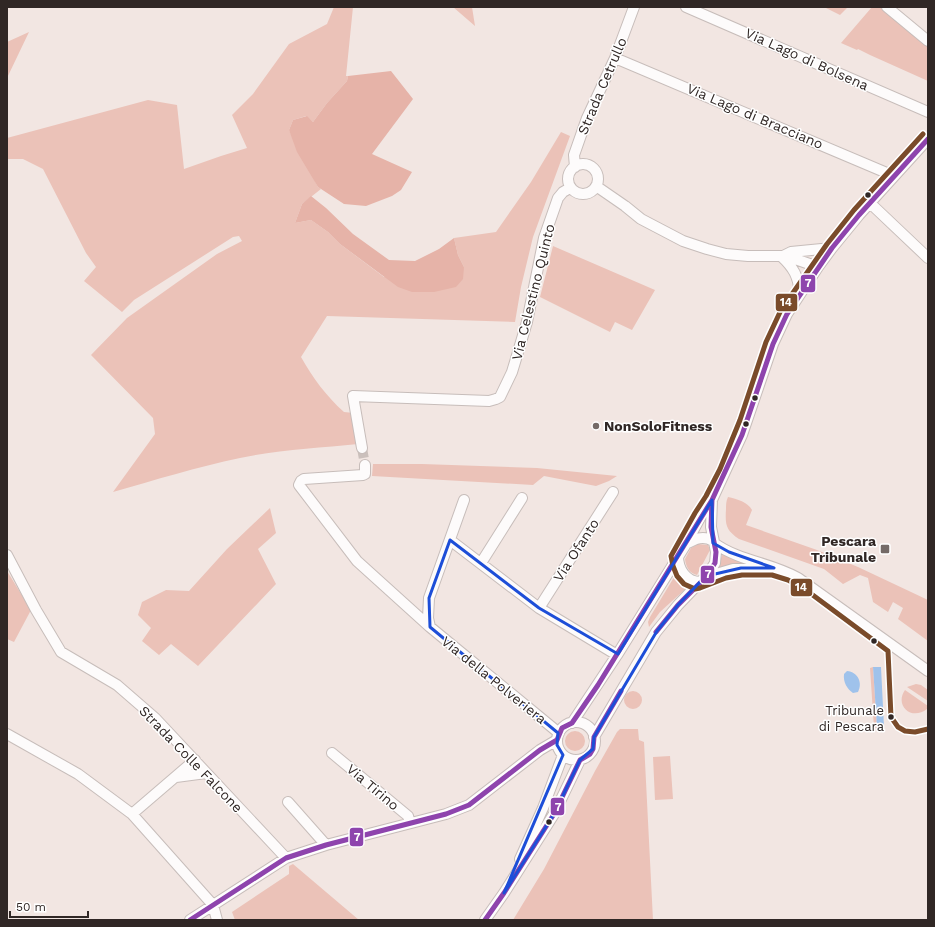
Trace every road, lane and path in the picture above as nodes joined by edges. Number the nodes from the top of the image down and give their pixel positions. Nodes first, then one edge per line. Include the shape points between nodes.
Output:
1 (634, 7) edge
2 (686, 7) edge
3 (887, 7) edge
4 (928, 41) edge
5 (615, 58) junction
6 (928, 112) edge
7 (928, 139) edge
8 (575, 167) junction
9 (894, 176) junction
10 (596, 186) junction
11 (570, 188) junction
12 (870, 203) junction
13 (832, 248) junction
14 (781, 256) junction
15 (928, 258) edge
16 (818, 267) junction
17 (800, 294) junction
18 (362, 448) tunnel mouth
19 (365, 469) dead end
20 (613, 492) dead end
21 (522, 498) dead end
22 (464, 500) dead end
23 (712, 500) junction
24 (450, 540) junction
25 (714, 542) junction
26 (686, 544) junction
27 (7, 555) edge
28 (678, 556) junction
29 (481, 563) junction
30 (774, 568) junction
31 (703, 580) junction
32 (539, 608) junction
33 (430, 627) junction
34 (618, 655) junction
35 (928, 671) edge
36 (545, 722) junction
37 (572, 723) junction
38 (7, 734) edge
39 (558, 737) junction
40 (594, 737) junction
41 (546, 747) junction
42 (332, 753) dead end
43 (563, 755) junction
44 (195, 760) junction
45 (580, 760) junction
46 (206, 773) junction
47 (176, 777) junction
48 (288, 802) dead end
49 (132, 814) junction
50 (410, 824) junction
51 (326, 845) junction
52 (286, 858) junction
53 (504, 893) junction
54 (213, 905) junction
55 (190, 920) edge
56 (217, 920) edge
57 (485, 920) edge

1 - 5 street, Strada Cetrullo
2 - 6 street, Via Lago di Bolsena
3 - 4 street
5 - 8 street, Strada Cetrullo via 587,118 574,155
5 - 9 street, Via Lago di Bracciano
7 - 9 street
8 - 10 street via 584,164 593,168 598,178
8 - 11 street via 568,174
9 - 12 street
10 - 11 street via 586,194
10 - 14 street via 642,219 683,240 726,254
11 - 18 street, Via Celestino Quinto via 558,198 544,238 521,347 500,396 496,400 353,396
12 - 13 street
12 - 15 street
13 - 14 street via 791,252
13 - 16 street
14 - 16 street
14 - 17 street via 792,266
16 - 17 street
17 - 23 street via 773,344 747,422
19 - 33 street, Via della Polveriera via 304,478 299,485 357,561
20 - 32 street, Via Ofanto
21 - 29 street
22 - 24 street, Via della Polveriera
23 - 25 street
23 - 26 street
24 - 29 street
24 - 33 street, Via della Polveriera via 430,598
25 - 26 street via 708,538 701,538
25 - 30 street via 729,552
25 - 31 street via 715,563
26 - 28 street
27 - 44 street, Strada Colle Falcone via 60,652 117,685 155,718
28 - 31 street via 678,563 686,576 694,582
28 - 34 street
29 - 32 street
30 - 31 street via 733,569
30 - 35 street via 792,574 810,585
31 - 40 street via 656,632
32 - 34 street
33 - 36 street, Via della Polveriera
34 - 37 street
36 - 39 street, Via della Polveriera
36 - 41 street via 550,731
37 - 39 street via 567,725
37 - 40 street via 584,724
38 - 49 street via 78,774
39 - 41 street, Via Tirino
39 - 43 street via 559,750
40 - 45 street via 595,743 590,754
41 - 50 street, Via Tirino via 469,805
42 - 50 street, Via Tirino via 408,816
43 - 45 street
43 - 53 street via 543,808
44 - 46 street, Strada Colle Falcone
44 - 47 street
45 - 53 street via 554,814
46 - 47 street
46 - 52 street, Strada Colle Falcone
47 - 49 street
48 - 51 street
49 - 54 street
50 - 51 street, Via Tirino
51 - 52 street, Via Tirino
52 - 54 street, Via Tirino
53 - 57 street
54 - 55 street, Via Tirino
54 - 56 street

